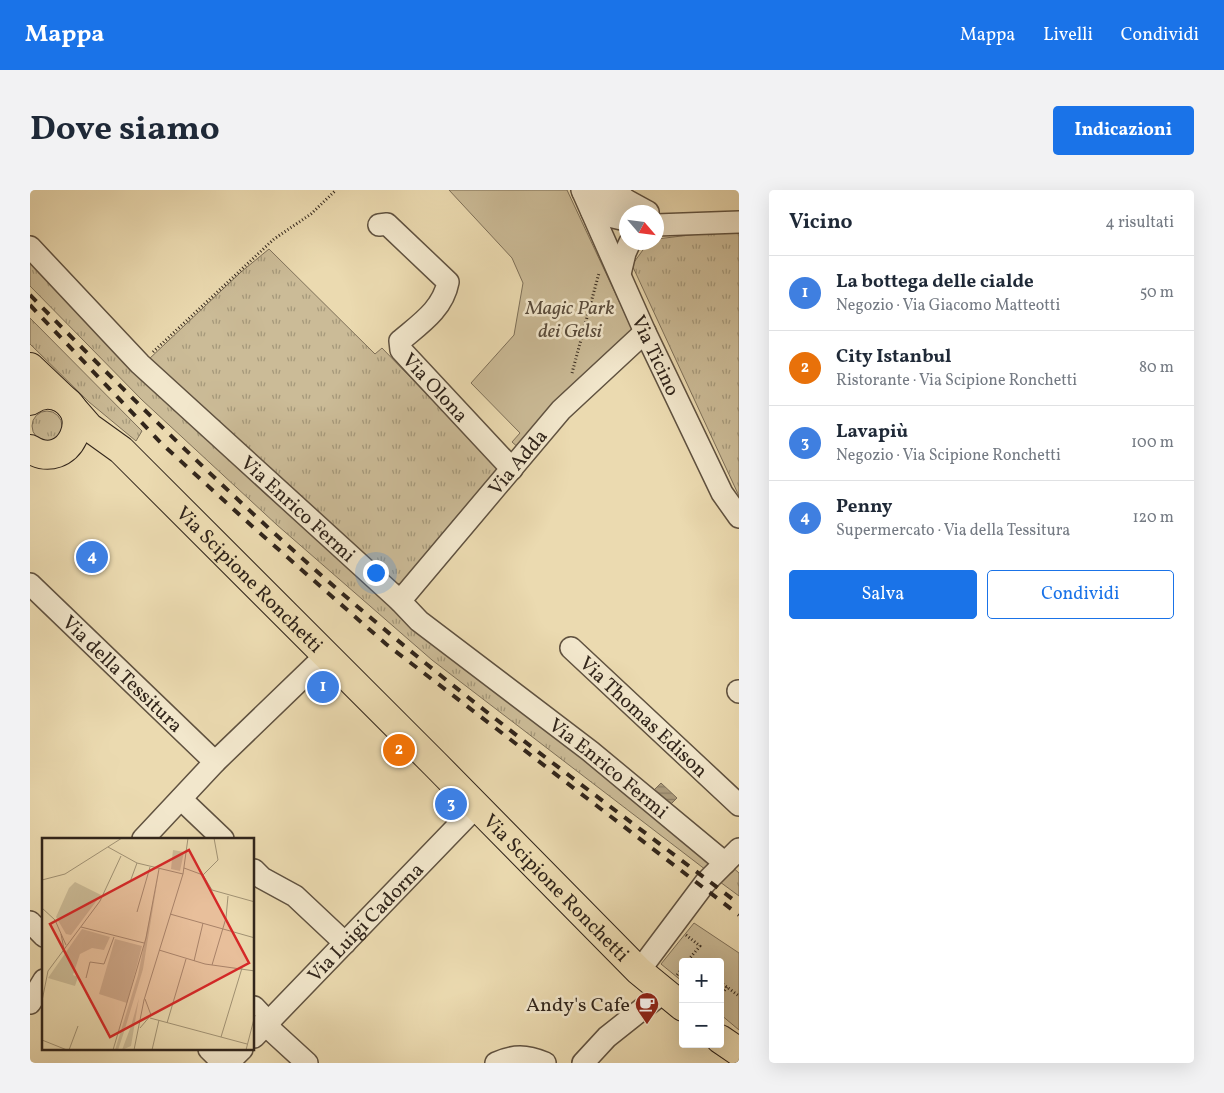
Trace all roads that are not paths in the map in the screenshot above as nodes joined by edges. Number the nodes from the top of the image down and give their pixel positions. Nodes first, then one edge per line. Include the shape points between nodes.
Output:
1 (583, 191) edge
2 (623, 203) edge
3 (592, 212) junction
4 (664, 221) edge
5 (739, 222) edge
6 (379, 225) dead end
7 (30, 247) edge
8 (626, 250) edge
9 (620, 274) junction
10 (646, 332) junction
11 (30, 367) edge
12 (30, 400) edge
13 (68, 403) junction
14 (39, 452) edge
15 (136, 467) junction
16 (512, 469) junction
17 (739, 517) edge
18 (30, 584) edge
19 (400, 601) junction
20 (571, 648) dead end
21 (326, 655) junction
22 (215, 762) junction
23 (181, 799) junction
24 (739, 805) edge
25 (477, 806) junction
26 (144, 838) edge
27 (222, 838) edge
28 (732, 856) edge
29 (255, 871) edge
30 (30, 922) edge
31 (42, 934) edge
32 (344, 943) junction
33 (639, 971) junction
34 (42, 983) edge
35 (675, 991) edge
36 (30, 1003) edge
37 (255, 1010) edge
38 (261, 1030) edge
39 (724, 1042) edge
40 (210, 1050) edge
41 (241, 1050) edge
42 (739, 1052) edge
43 (223, 1063) edge
44 (228, 1063) edge
45 (306, 1063) edge
46 (496, 1063) edge
47 (545, 1063) edge
48 (583, 1063) edge

1 - 2 street
1 - 3 street, Via Ticino
2 - 3 street
3 - 9 street, Via Ticino
4 - 5 street
6 - 16 street, Via Olona via 387,224 448,282 446,297 400,341 401,350
7 - 19 street, Via Enrico Fermi via 140,364
8 - 9 street
9 - 10 street, Via Ticino
10 - 16 street, Via Adda via 561,410
10 - 17 street, Via Ticino via 722,494
11 - 13 main road, Via Scipione Ronchetti
12 - 13 main road via 52,395
13 - 14 main road via 76,415 76,431 71,442
13 - 15 main road, Via Scipione Ronchetti via 89,427 115,445
14 - 15 main road, Via Scipione Ronchetti via 108,454
15 - 21 main road, Via Scipione Ronchetti
16 - 19 street, Via Adda
18 - 22 street, Via della Tessitura
19 - 28 street, Via Enrico Fermi via 419,621
20 - 24 street, Via Thomas Edison
21 - 22 street
21 - 25 main road, Via Scipione Ronchetti
22 - 23 street
23 - 26 street
23 - 27 street
25 - 32 street, Via Luigi Cadorna
25 - 33 main road, Via Scipione Ronchetti
28 - 33 street via 705,883
29 - 32 street via 294,896
30 - 31 street
32 - 38 street, Via Luigi Cadorna
33 - 35 main road, Via Scipione Ronchetti
34 - 36 street
35 - 48 street via 607,1037
37 - 38 street
38 - 45 street via 272,1031
39 - 42 main road
40 - 43 street
41 - 44 street
46 - 47 street via 516,1056

